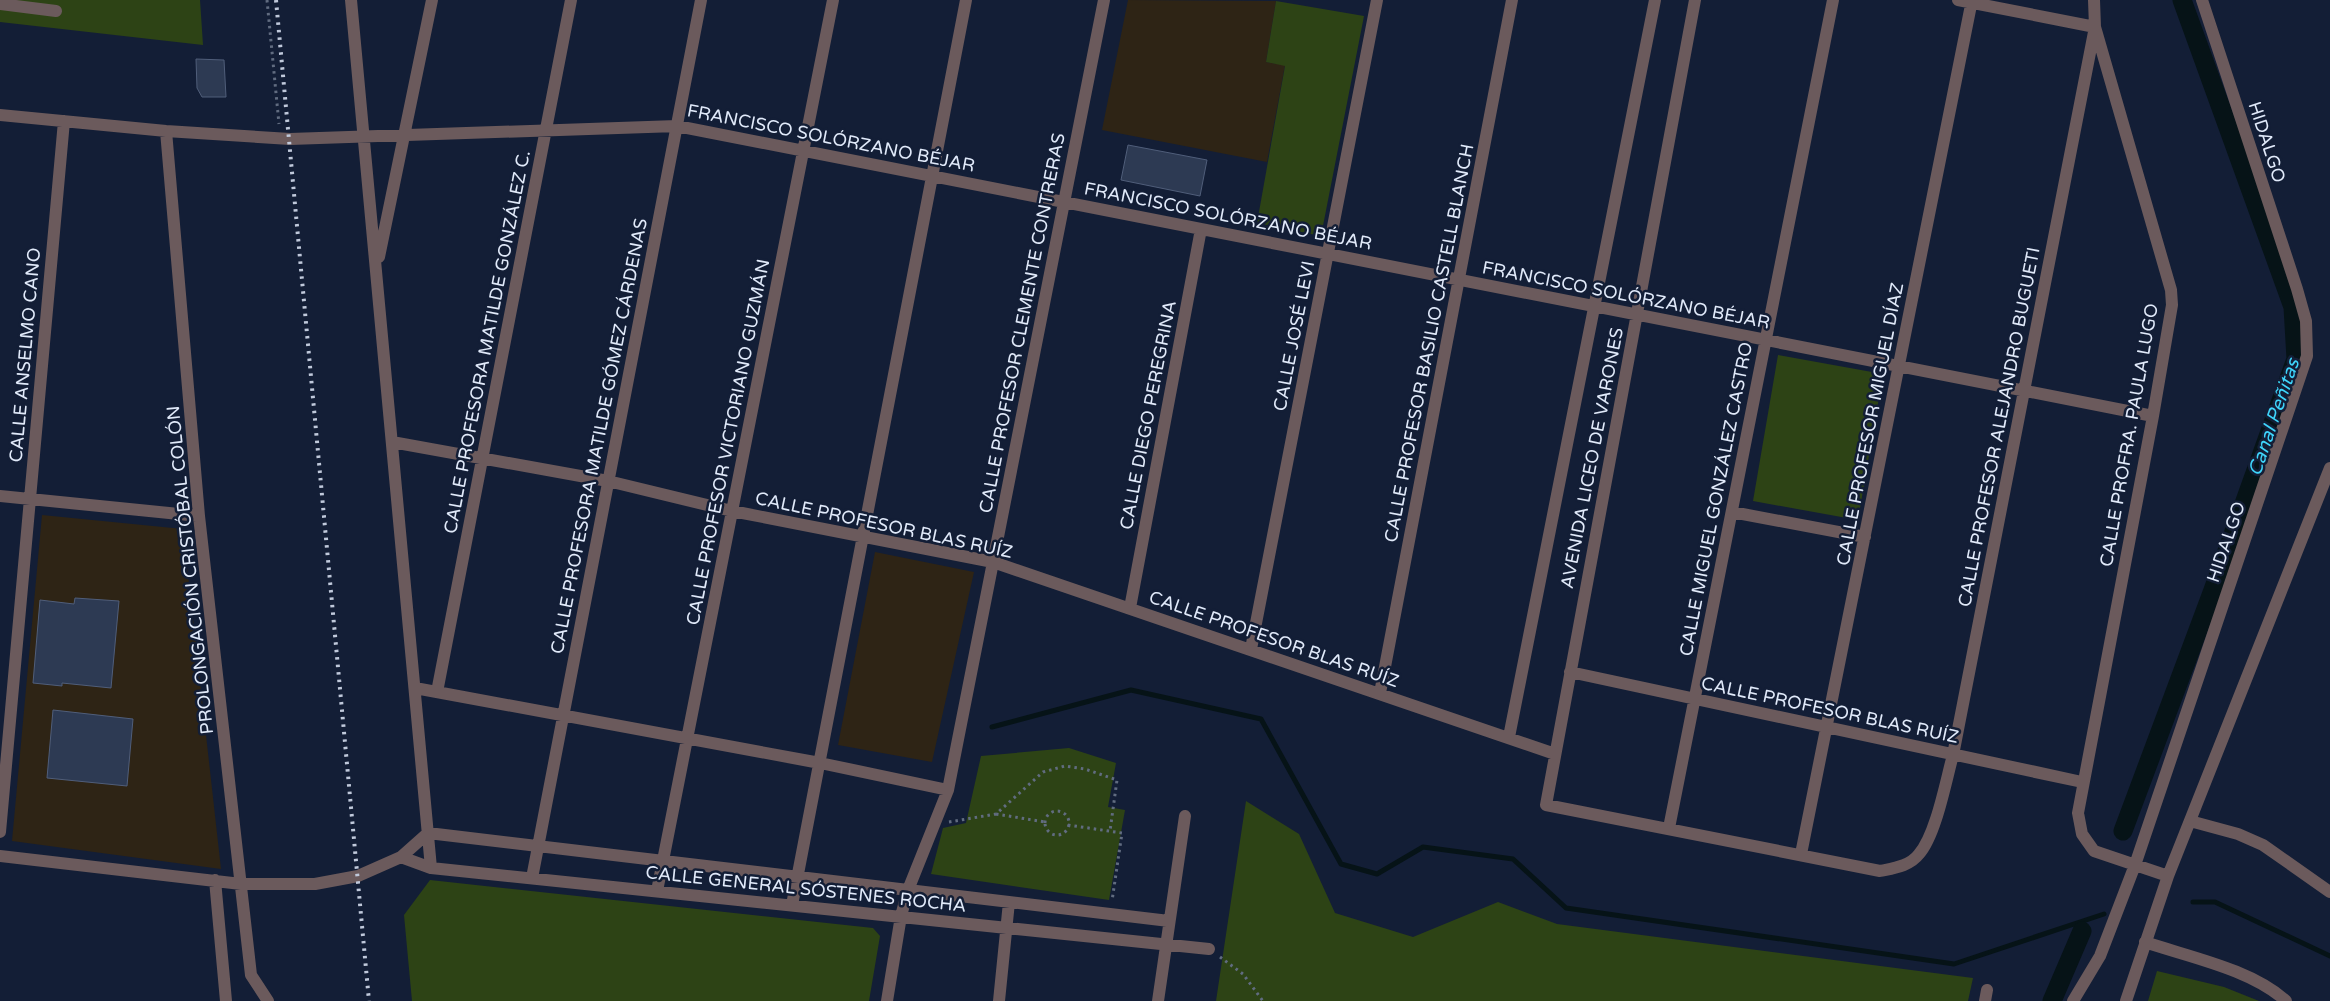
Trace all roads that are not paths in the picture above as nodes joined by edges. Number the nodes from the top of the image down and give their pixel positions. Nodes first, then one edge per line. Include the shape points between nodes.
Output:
1 (351, 0) edge
2 (432, 0) edge
3 (571, 0) edge
4 (701, 0) edge
5 (833, 0) edge
6 (966, 0) edge
7 (1104, 0) edge
8 (1512, 0) edge
9 (1655, 0) edge
10 (1694, 0) edge
11 (1833, 0) edge
12 (1958, 0) edge
13 (2094, 0) edge
14 (2202, 0) edge
15 (1374, 1) edge
16 (1972, 1) edge
17 (0, 4) edge
18 (56, 11) dead end
19 (2095, 27) junction
20 (0, 115) edge
21 (64, 121) junction
22 (677, 126) junction
23 (546, 130) junction
24 (166, 131) junction
25 (404, 134) junction
26 (364, 136) junction
27 (803, 150) junction
28 (932, 176) junction
29 (1064, 202) junction
30 (1201, 229) junction
31 (1328, 254) junction
32 (376, 271) junction
33 (1459, 280) junction
34 (1594, 306) junction
35 (1636, 315) junction
36 (1766, 340) junction
37 (1899, 366) junction
38 (2023, 391) junction
39 (2153, 416) junction
40 (392, 442) junction
41 (482, 457) junction
42 (2330, 468) edge
43 (608, 481) junction
44 (0, 496) edge
45 (30, 499) junction
46 (732, 511) junction
47 (1732, 512) junction
48 (200, 516) junction
49 (864, 537) junction
50 (1865, 537) junction
51 (993, 562) junction
52 (1130, 608) junction
53 (1250, 650) junction
54 (1570, 672) junction
55 (414, 688) junction
56 (437, 692) junction
57 (1380, 693) junction
58 (1694, 699) junction
59 (563, 714) junction
60 (1827, 727) junction
61 (1509, 737) junction
62 (687, 738) junction
63 (1555, 754) junction
64 (1953, 755) junction
65 (820, 763) junction
66 (2082, 782) junction
67 (948, 790) junction
68 (1185, 816) dead end
69 (2190, 821) junction
70 (1669, 828) junction
71 (0, 832) edge
72 (428, 833) junction
73 (538, 846) junction
74 (1801, 854) junction
75 (0, 856) edge
76 (401, 857) junction
77 (662, 861) junction
78 (2135, 865) junction
79 (431, 868) junction
80 (2168, 876) junction
81 (799, 877) junction
82 (532, 878) junction
83 (215, 880) junction
84 (241, 884) junction
85 (908, 890) junction
86 (656, 891) junction
87 (2330, 892) edge
88 (1009, 902) junction
89 (792, 905) junction
90 (901, 916) junction
91 (1169, 921) junction
92 (1006, 927) junction
93 (2145, 942) junction
94 (1166, 944) junction
95 (1208, 949) road end
96 (226, 1001) edge
97 (268, 1001) edge
98 (886, 1001) edge
99 (999, 1001) edge
100 (1158, 1001) edge
101 (2073, 1001) edge
102 (2126, 1001) edge
103 (2286, 1001) edge

1 - 26 street
2 - 25 street
3 - 23 street, CALLE PROFESORA MATILDE GONZÁLEZ C.
4 - 22 street, CALLE PROFESORA MATILDE GÓMEZ CÁRDENAS
5 - 27 street, CALLE PROFESOR VICTORIANO GUZMÁN
6 - 28 street
7 - 29 street, CALLE PROFESOR CLEMENTE CONTRERAS
8 - 33 street, CALLE PROFESOR BASILIO CASTELL BLANCH
9 - 34 street, AVENIDA LICEO DE VARONES
10 - 35 street, AVENIDA LICEO DE VARONES
11 - 36 street, CALLE MIGUEL GONZÁLEZ CASTRO
12 - 16 street
13 - 19 street, CALLE PROFESOR ALEJANDRO BUGUETI
14 - 78 street, HIDALGO via 2297,289 2306,322 2307,356
15 - 31 street, CALLE JOSÉ LEVI
16 - 19 street
16 - 37 street, CALLE PROFESOR MIGUEL DÍAZ
17 - 18 street
19 - 38 street, CALLE PROFESOR ALEJANDRO BUGUETI
19 - 39 street, CALLE PROFRA. PAULA LUGO via 2171,290 2172,304
20 - 21 street, FRANCISCO SOLÓRZANO BÉJAR
21 - 24 street, FRANCISCO SOLÓRZANO BÉJAR
21 - 45 street, CALLE ANSELMO CANO
22 - 23 street, FRANCISCO SOLÓRZANO BÉJAR
22 - 27 street, FRANCISCO SOLÓRZANO BÉJAR
22 - 43 street, CALLE PROFESORA MATILDE GÓMEZ CÁRDENAS
23 - 25 street, FRANCISCO SOLÓRZANO BÉJAR
23 - 41 street, CALLE PROFESORA MATILDE GONZÁLEZ C.
24 - 26 street, FRANCISCO SOLÓRZANO BÉJAR via 285,139
24 - 48 street, PROLONGACIÓN CRISTÓBAL COLÓN
25 - 26 street, FRANCISCO SOLÓRZANO BÉJAR
25 - 32 street
26 - 32 street
27 - 28 street, FRANCISCO SOLÓRZANO BÉJAR
27 - 46 street, CALLE PROFESOR VICTORIANO GUZMÁN
28 - 29 street, FRANCISCO SOLÓRZANO BÉJAR
28 - 49 street
29 - 30 street, FRANCISCO SOLÓRZANO BÉJAR
29 - 51 street, CALLE PROFESOR CLEMENTE CONTRERAS
30 - 31 street, FRANCISCO SOLÓRZANO BÉJAR
30 - 52 street, CALLE DIEGO PEREGRINA
31 - 33 street, FRANCISCO SOLÓRZANO BÉJAR
31 - 53 street, CALLE JOSÉ LEVI
32 - 40 street
33 - 34 street, FRANCISCO SOLÓRZANO BÉJAR
33 - 57 street, CALLE PROFESOR BASILIO CASTELL BLANCH
34 - 35 street, FRANCISCO SOLÓRZANO BÉJAR
34 - 61 street, AVENIDA LICEO DE VARONES
35 - 36 street, FRANCISCO SOLÓRZANO BÉJAR
35 - 54 street, AVENIDA LICEO DE VARONES
36 - 37 street, FRANCISCO SOLÓRZANO BÉJAR
36 - 47 street, CALLE MIGUEL GONZÁLEZ CASTRO
37 - 38 street, FRANCISCO SOLÓRZANO BÉJAR
37 - 50 street, CALLE PROFESOR MIGUEL DÍAZ
38 - 39 street, FRANCISCO SOLÓRZANO BÉJAR
38 - 64 street, CALLE PROFESOR ALEJANDRO BUGUETI
39 - 66 street, CALLE PROFRA. PAULA LUGO
40 - 41 street, CALLE PROFESOR BLAS RUÍZ
40 - 55 street
41 - 43 street, CALLE PROFESOR BLAS RUÍZ
41 - 56 street, CALLE PROFESORA MATILDE GONZÁLEZ C.
42 - 69 street
43 - 46 street, CALLE PROFESOR BLAS RUÍZ
43 - 59 street, CALLE PROFESORA MATILDE GÓMEZ CÁRDENAS
44 - 45 street
45 - 48 street
45 - 71 street, CALLE ANSELMO CANO
46 - 49 street, CALLE PROFESOR BLAS RUÍZ
46 - 62 street, CALLE PROFESOR VICTORIANO GUZMÁN
47 - 50 street
47 - 58 street, CALLE MIGUEL GONZÁLEZ CASTRO
48 - 84 street, PROLONGACIÓN CRISTÓBAL COLÓN
49 - 51 street, CALLE PROFESOR BLAS RUÍZ
49 - 65 street
50 - 60 street, CALLE PROFESOR MIGUEL DÍAZ
51 - 52 street, CALLE PROFESOR BLAS RUÍZ
51 - 67 street, CALLE PROFESOR CLEMENTE CONTRERAS
52 - 53 street, CALLE PROFESOR BLAS RUÍZ
53 - 57 street, CALLE PROFESOR BLAS RUÍZ
54 - 58 street, CALLE PROFESOR BLAS RUÍZ
54 - 63 street, AVENIDA LICEO DE VARONES
55 - 56 street
55 - 72 street
56 - 59 street
57 - 61 street, CALLE PROFESOR BLAS RUÍZ
58 - 60 street, CALLE PROFESOR BLAS RUÍZ
58 - 70 street, CALLE MIGUEL GONZÁLEZ CASTRO
59 - 62 street
59 - 73 street, CALLE PROFESORA MATILDE GÓMEZ CÁRDENAS
60 - 64 street, CALLE PROFESOR BLAS RUÍZ
60 - 74 street, CALLE PROFESOR MIGUEL DÍAZ
61 - 63 street, CALLE PROFESOR BLAS RUÍZ
62 - 65 street
62 - 77 street, CALLE PROFESOR VICTORIANO GUZMÁN
63 - 70 street, AVENIDA LICEO DE VARONES via 1546,805
64 - 66 street, CALLE PROFESOR BLAS RUÍZ
64 - 74 street, CALLE PROFESOR ALEJANDRO BUGUETI via 1928,841 1918,856 1901,867 1880,871
65 - 67 street
65 - 81 street
66 - 78 street, CALLE PROFRA. PAULA LUGO via 2078,813 2082,834 2094,851
67 - 85 street, CALLE PROFESOR CLEMENTE CONTRERAS
68 - 91 street
69 - 80 street
69 - 87 street via 2238,834 2263,845
70 - 74 street
72 - 73 street, CALLE GENERAL SÓSTENES ROCHA
72 - 76 street
72 - 79 street
73 - 77 street, CALLE GENERAL SÓSTENES ROCHA
73 - 82 street, CALLE PROFESORA MATILDE GÓMEZ CÁRDENAS
75 - 83 street
76 - 79 street, CALLE GENERAL SÓSTENES ROCHA
76 - 84 street via 358,876 315,884
77 - 81 street, CALLE GENERAL SÓSTENES ROCHA
77 - 86 street, CALLE PROFESOR VICTORIANO GUZMÁN
78 - 80 street
78 - 101 street, HIDALGO via 2100,956
79 - 82 street, CALLE GENERAL SÓSTENES ROCHA
80 - 93 street
81 - 85 street, CALLE GENERAL SÓSTENES ROCHA
81 - 89 street
82 - 86 street, CALLE GENERAL SÓSTENES ROCHA
83 - 84 street
83 - 96 street
84 - 97 street, PROLONGACIÓN CRISTÓBAL COLÓN via 251,974
85 - 88 street, CALLE GENERAL SÓSTENES ROCHA
85 - 90 street, CALLE PROFESOR CLEMENTE CONTRERAS
86 - 89 street, CALLE GENERAL SÓSTENES ROCHA
88 - 91 street, CALLE GENERAL SÓSTENES ROCHA
88 - 92 street
89 - 90 street, CALLE GENERAL SÓSTENES ROCHA
90 - 92 street, CALLE GENERAL SÓSTENES ROCHA
90 - 98 street, CALLE PROFESOR CLEMENTE CONTRERAS
91 - 94 street
92 - 94 street, CALLE GENERAL SÓSTENES ROCHA
92 - 99 street
93 - 102 street
93 - 103 street via 2231,970 2258,982
94 - 95 street, CALLE GENERAL SÓSTENES ROCHA
94 - 100 street

